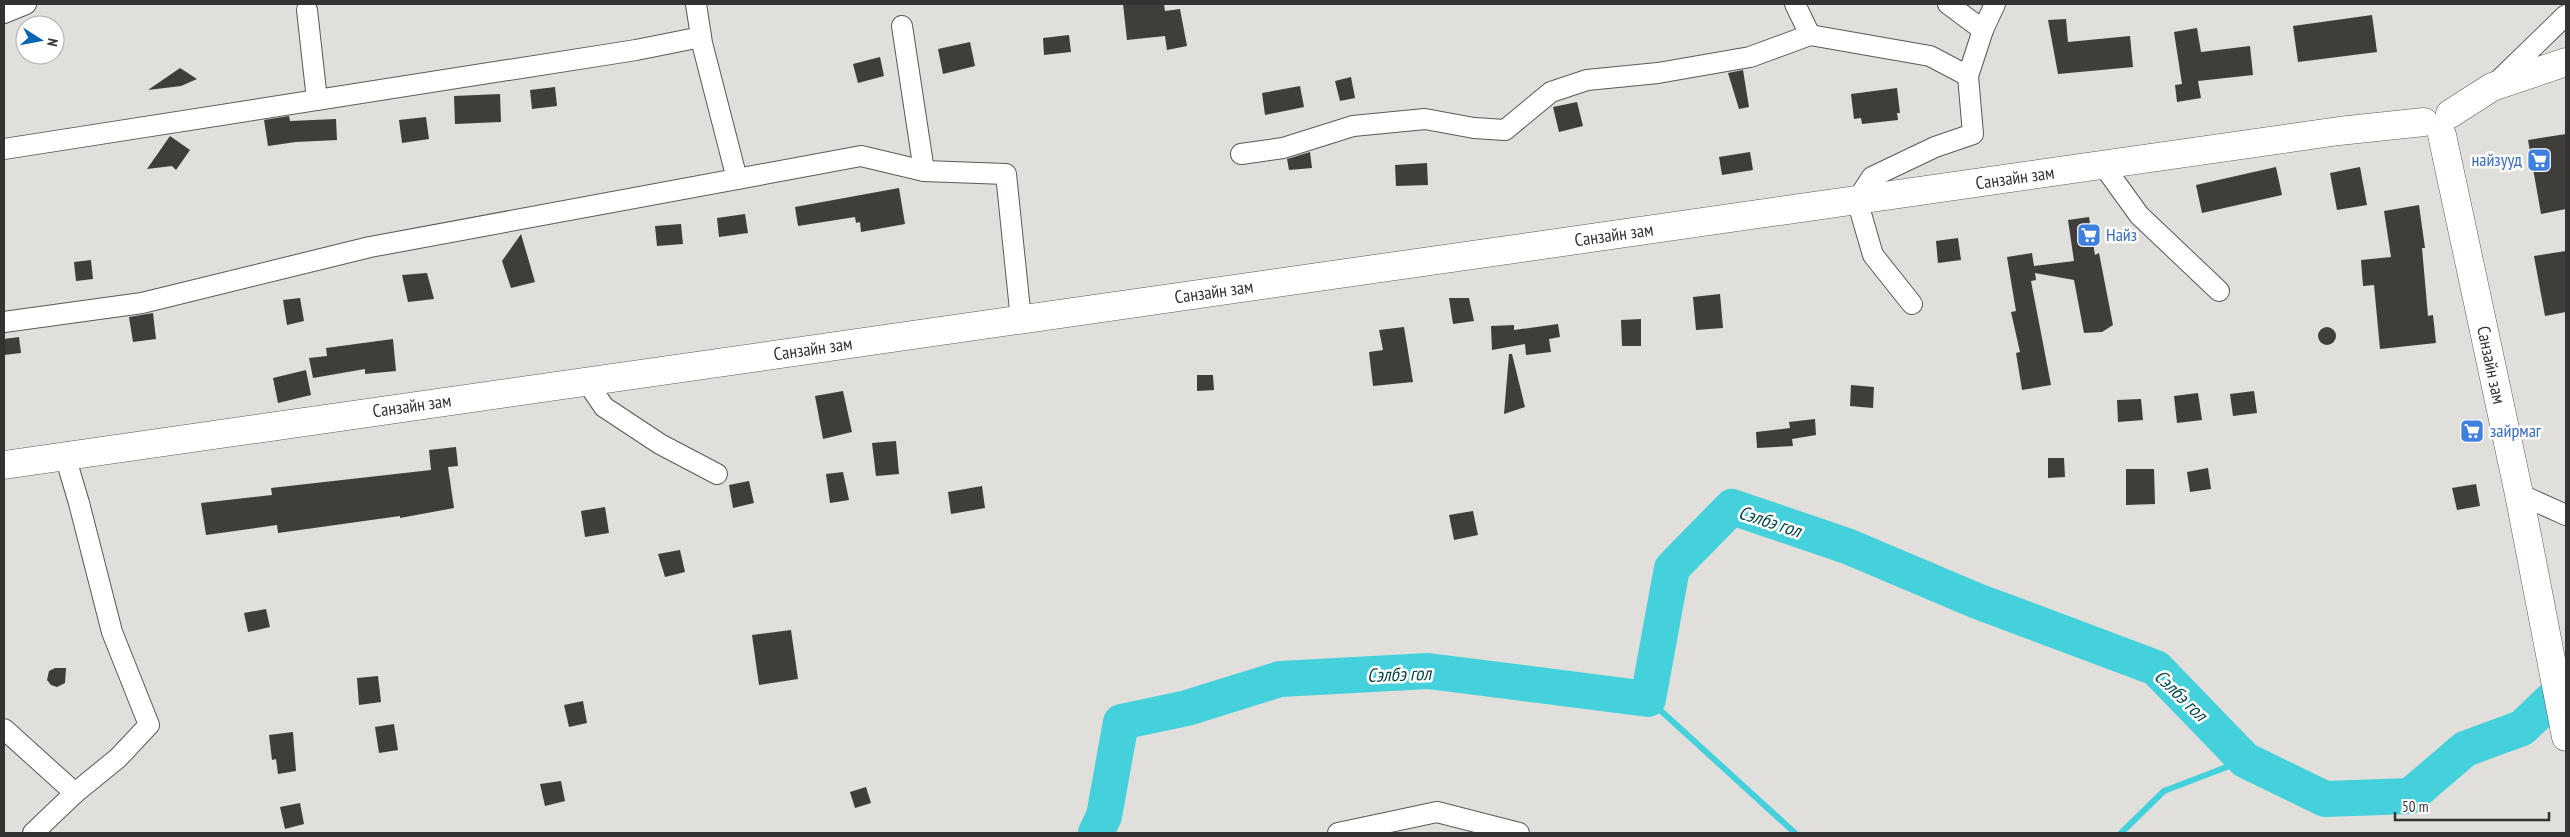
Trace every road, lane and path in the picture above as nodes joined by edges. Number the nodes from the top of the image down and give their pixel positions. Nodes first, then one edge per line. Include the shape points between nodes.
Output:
1 (26, 4) edge
2 (696, 4) edge
3 (1795, 4) edge
4 (1948, 4) edge
5 (1995, 4) edge
6 (307, 10) dead end
7 (4, 13) edge
8 (2566, 15) edge
9 (902, 26) dead end
10 (1983, 30) junction
11 (1810, 35) junction
12 (701, 37) junction
13 (2566, 62) edge
14 (1968, 76) junction
15 (2492, 86) junction
16 (317, 100) junction
17 (2439, 124) junction
18 (4, 149) edge
19 (1242, 154) dead end
20 (2103, 165) junction
21 (924, 171) junction
22 (736, 179) junction
23 (1857, 200) junction
24 (2220, 291) dead end
25 (1912, 304) dead end
26 (1021, 320) junction
27 (4, 322) edge
28 (587, 382) junction
29 (65, 456) junction
30 (4, 465) edge
31 (717, 474) dead end
32 (2519, 494) junction
33 (2566, 515) edge
34 (4, 729) edge
35 (2566, 737) edge
36 (75, 793) junction
37 (33, 833) edge
38 (1338, 833) edge
39 (1518, 833) edge

1 - 7 street
2 - 12 street
3 - 11 street
4 - 10 street
5 - 10 street
6 - 16 street
8 - 15 street
9 - 21 street
10 - 14 street
11 - 14 street via 1930,56
11 - 19 street via 1750,57 1587,80 1552,92 1505,130 1425,119 1362,125 1282,148
12 - 16 street
12 - 22 street
13 - 15 main road
14 - 23 street via 1973,134 1935,147 1872,177
15 - 17 main road
16 - 18 street
17 - 20 main road, Санзайн зам via 2339,132
17 - 32 main road, Санзайн зам
20 - 23 main road, Санзайн зам
20 - 24 street via 2139,215
21 - 22 street via 861,156
21 - 26 street via 1006,174
22 - 27 street via 370,247 142,302
23 - 25 street via 1874,255
23 - 26 main road, Санзайн зам
26 - 28 main road, Санзайн зам
28 - 29 main road, Санзайн зам
28 - 31 street via 604,407 660,444
29 - 30 main road, Санзайн зам
29 - 36 street via 112,632 149,726 118,758
32 - 33 street
32 - 35 main road, Санзайн зам
34 - 36 street
36 - 37 street
38 - 39 street via 1437,812

